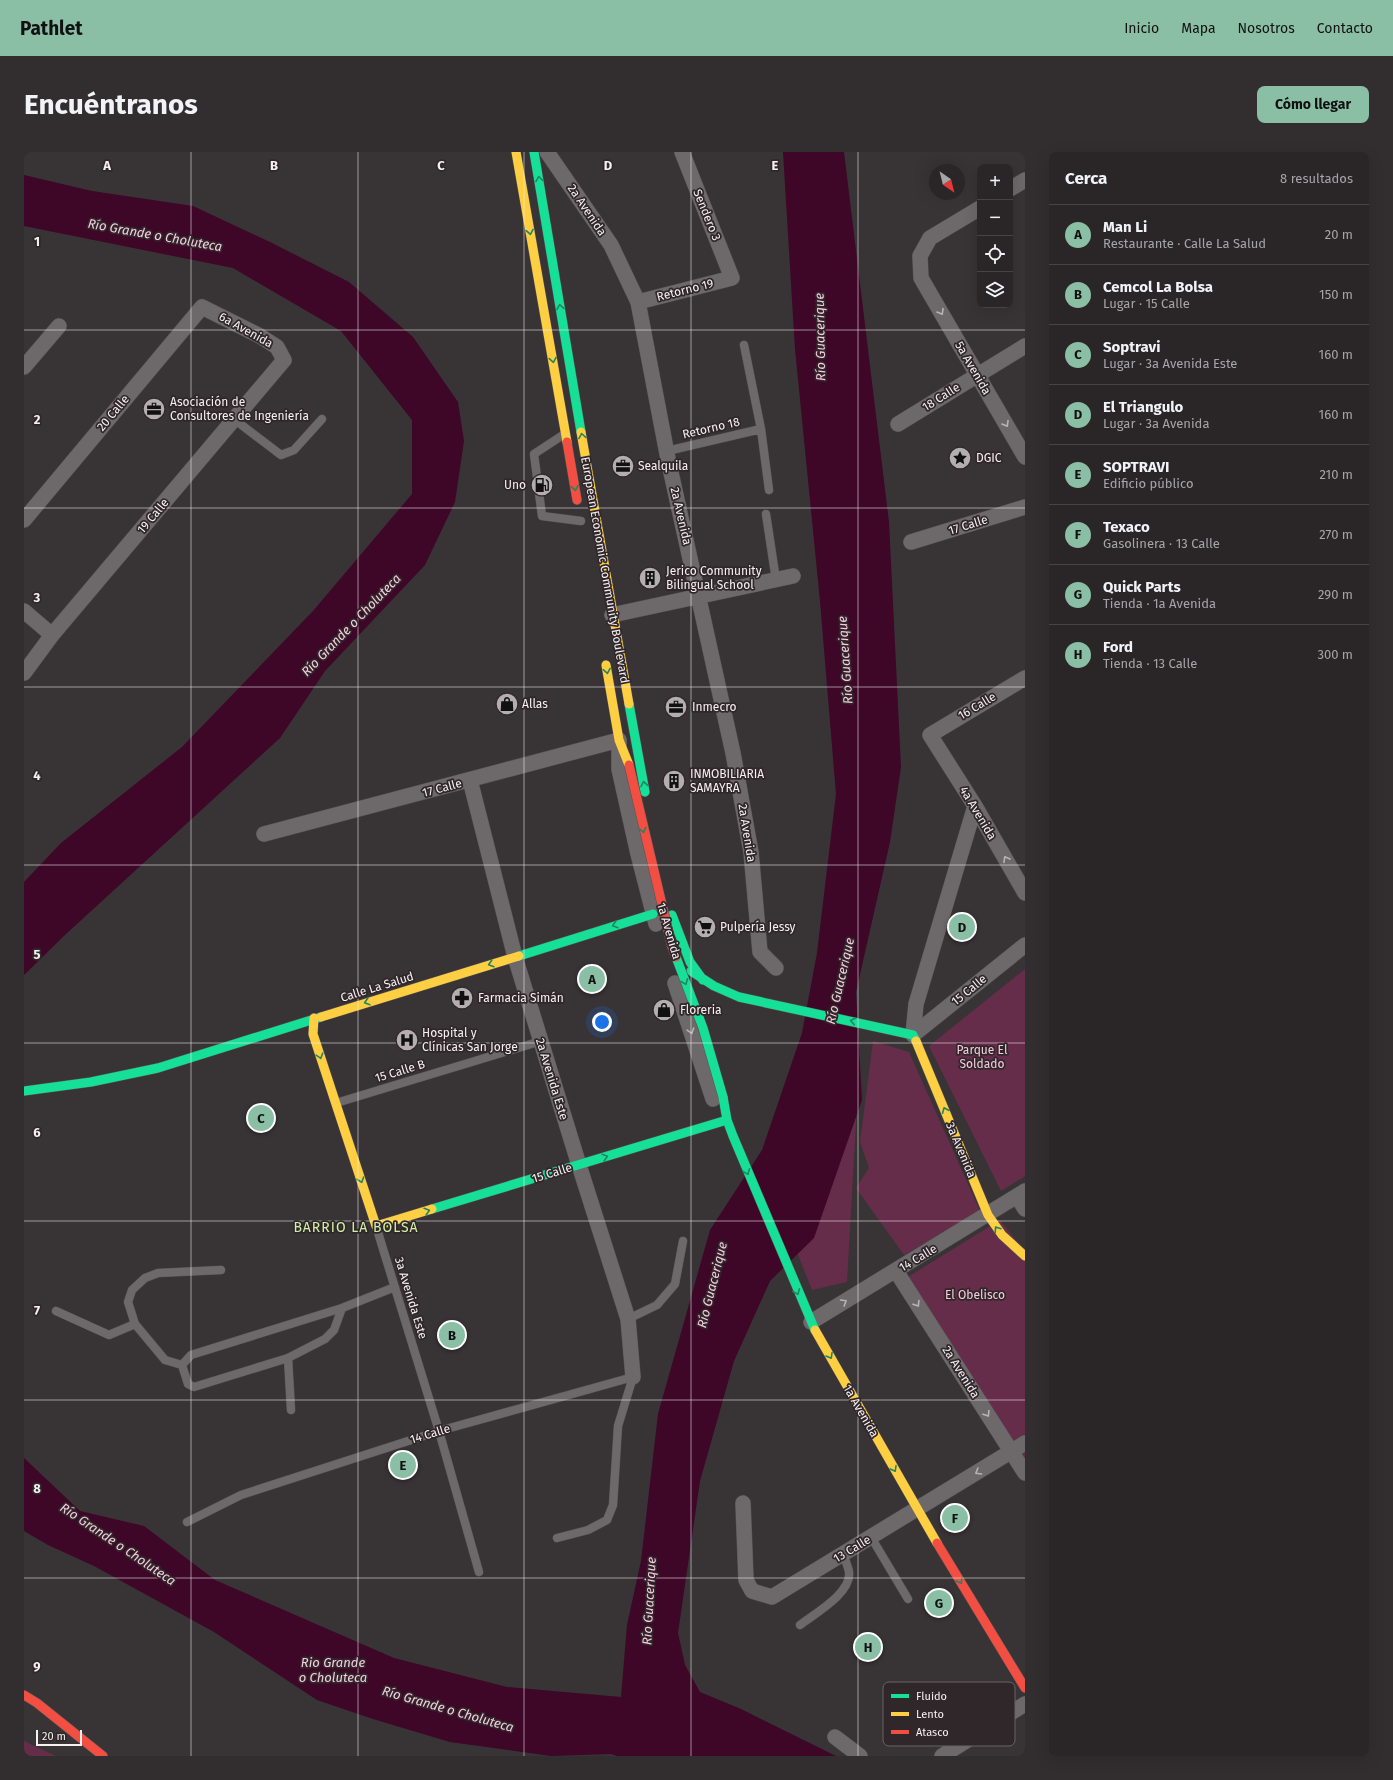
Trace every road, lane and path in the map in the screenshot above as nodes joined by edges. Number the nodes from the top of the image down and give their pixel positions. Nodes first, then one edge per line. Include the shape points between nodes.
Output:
1 (516, 152) edge
2 (534, 152) edge
3 (547, 152) edge
4 (682, 152) edge
5 (1025, 180) edge
6 (1013, 188) edge
7 (977, 210) edge
8 (732, 278) joint
9 (638, 302) junction
10 (202, 306) joint
11 (59, 326) dead end
12 (744, 345) dead end
13 (1025, 346) edge
14 (284, 360) joint
15 (24, 367) edge
16 (977, 375) junction
17 (322, 419) dead end
18 (235, 420) junction
19 (898, 424) dead end
20 (761, 429) junction
21 (565, 433) junction
22 (667, 451) junction
23 (1025, 457) edge
24 (769, 490) dead end
25 (1025, 507) edge
26 (766, 514) dead end
27 (580, 517) joint
28 (24, 520) edge
29 (911, 542) dead end
30 (793, 576) dead end
31 (776, 580) junction
32 (699, 596) junction
33 (24, 611) edge
34 (612, 615) junction
35 (52, 635) junction
36 (604, 654) dead end
37 (24, 673) edge
38 (1025, 678) edge
39 (930, 735) joint
40 (619, 740) junction
41 (470, 780) junction
42 (975, 806) junction
43 (264, 834) dead end
44 (1025, 893) edge
45 (653, 914) junction
46 (1025, 945) edge
47 (515, 957) junction
48 (776, 968) dead end
49 (704, 980) junction
50 (314, 1018) junction
51 (301, 1023) junction
52 (313, 1034) junction
53 (913, 1034) junction
54 (541, 1041) junction
55 (24, 1091) edge
56 (335, 1103) junction
57 (727, 1120) junction
58 (579, 1165) junction
59 (1021, 1194) edge
60 (1025, 1209) edge
61 (988, 1215) junction
62 (376, 1226) junction
63 (683, 1241) dead end
64 (1025, 1256) edge
65 (221, 1270) dead end
66 (896, 1271) junction
67 (395, 1288) junction
68 (342, 1308) junction
69 (56, 1311) dead end
70 (628, 1319) junction
71 (811, 1322) junction
72 (135, 1324) junction
73 (288, 1358) junction
74 (182, 1365) junction
75 (633, 1377) junction
76 (291, 1410) dead end
77 (439, 1431) junction
78 (1025, 1443) edge
79 (1011, 1452) junction
80 (1025, 1473) edge
81 (743, 1504) dead end
82 (917, 1510) junction
83 (187, 1522) dead end
84 (871, 1537) junction
85 (557, 1538) dead end
86 (843, 1554) junction
87 (479, 1572) dead end
88 (908, 1599) dead end
89 (800, 1625) dead end
90 (1025, 1688) edge
91 (24, 1695) edge
92 (24, 1700) edge
93 (37, 1703) junction
94 (1025, 1704) edge
95 (1015, 1710) edge
96 (834, 1737) dead end
97 (958, 1746) edge
98 (103, 1756) edge
99 (860, 1756) edge
100 (942, 1756) edge

1 -> 21 main road, European Economic Community Boulevard
34 -> 2 main road, European Economic Community Boulevard
3 - 9 street, 2a Avenida via 611,246
4 - 8 street, Sendero 3
5 - 6 street
7 -> 16 street, 5a Avenida via 930,238 920,256 921,278
8 - 9 street, Retorno 19
9 - 22 street, 2a Avenida
10 - 14 street, 6a Avenida via 277,347
10 - 28 street, 20 Calle
11 - 15 street
12 - 20 lane
13 - 16 street, 18 Calle
14 - 18 street, 19 Calle
16 - 19 street, 18 Calle
16 -> 23 street, 5a Avenida
17 - 18 lane via 294,450 281,455
18 - 35 street, 19 Calle
20 - 22 lane, Retorno 18
20 - 24 lane
21 -> 27 main road, European Economic Community Boulevard
21 - 27 lane via 534,454 542,516
22 - 32 street, 2a Avenida
25 - 29 street, 17 Calle
26 - 31 lane
30 - 31 street
31 - 32 street
32 - 34 street
32 - 48 street, 2a Avenida via 733,753 751,852 760,952
33 - 35 street
49 -> 34 main road, European Economic Community Boulevard via 690,962 674,923 666,892
35 - 37 street, 19 Calle
36 -> 40 main road, European Economic Community Boulevard
38 - 39 street, 16 Calle
39 - 42 street, 4a Avenida
40 - 41 street, 17 Calle
40 - 45 street, European Economic Community Boulevard via 619,769
40 -> 57 main road, 1a Avenida, bridge via 629,765 672,948 703,1028
41 - 43 street, 17 Calle
41 - 47 street, 2a Avenida Este
44 -> 42 street, 4a Avenida
42 - 53 street, 3a Avenida via 916,1004
45 -> 47 main road, Calle La Salud
45 - 49 main road via 662,917 666,922 679,958 685,966
45 -> 57 street, 1a Avenida via 713,1099
46 - 53 street, 15 Calle
47 -> 50 main road, Calle La Salud
47 - 54 street, 2a Avenida Este
53 -> 49 main road via 739,997
50 - 51 main road, Calle La Salud
50 - 52 main road, 3a Avenida Este
51 - 52 main road, 3a Avenida Este
51 - 55 main road, Calle La Salud via 158,1068 108,1080
52 -> 56 main road, 3a Avenida Este
61 -> 53 main road, 3a Avenida
54 - 56 lane, 15 Calle B
54 - 58 street, 2a Avenida Este
56 -> 62 main road, 3a Avenida Este
58 -> 57 main road, 15 Calle
57 -> 71 main road, 1a Avenida
62 -> 58 main road, 15 Calle
58 - 70 street, 2a Avenida Este
59 - 60 street
59 - 61 street, 14 Calle
64 -> 61 main road, 3a Avenida via 1002,1236
61 - 66 street, 14 Calle
62 - 67 lane, 3a Avenida Este
63 - 70 lane via 674,1284 657,1305
65 - 72 lane via 158,1273 145,1278 132,1290 128,1302
71 -> 66 street, 14 Calle
66 -> 79 street, 2a Avenida
67 - 68 lane
67 - 77 lane, 3a Avenida Este
68 - 73 lane via 334,1330 325,1339
68 - 74 lane via 191,1355
69 - 72 lane via 109,1335
70 - 75 street, 2a Avenida Este
71 -> 82 main road, 1a Avenida
72 - 74 lane via 165,1360
73 - 74 lane via 194,1387 188,1384
73 - 76 lane
75 - 77 lane, 14 Calle
75 - 85 lane via 618,1426 613,1505 607,1520 588,1530
77 - 83 lane, 14 Calle via 241,1495
77 - 87 lane, 3a Avenida Este
78 - 79 street, 13 Calle
79 - 80 street, 2a Avenida
79 -> 82 street, 13 Calle
81 - 86 street, 13 Calle via 746,1580 752,1591 772,1597
82 - 84 street, 13 Calle
82 -> 90 main road, 1a Avenida
84 - 86 street, 13 Calle
84 - 88 lane
86 - 89 lane via 849,1572 847,1585 835,1598
91 - 93 main road
92 - 93 main road
93 - 98 main road
94 - 95 street
96 - 99 street
97 - 100 street

